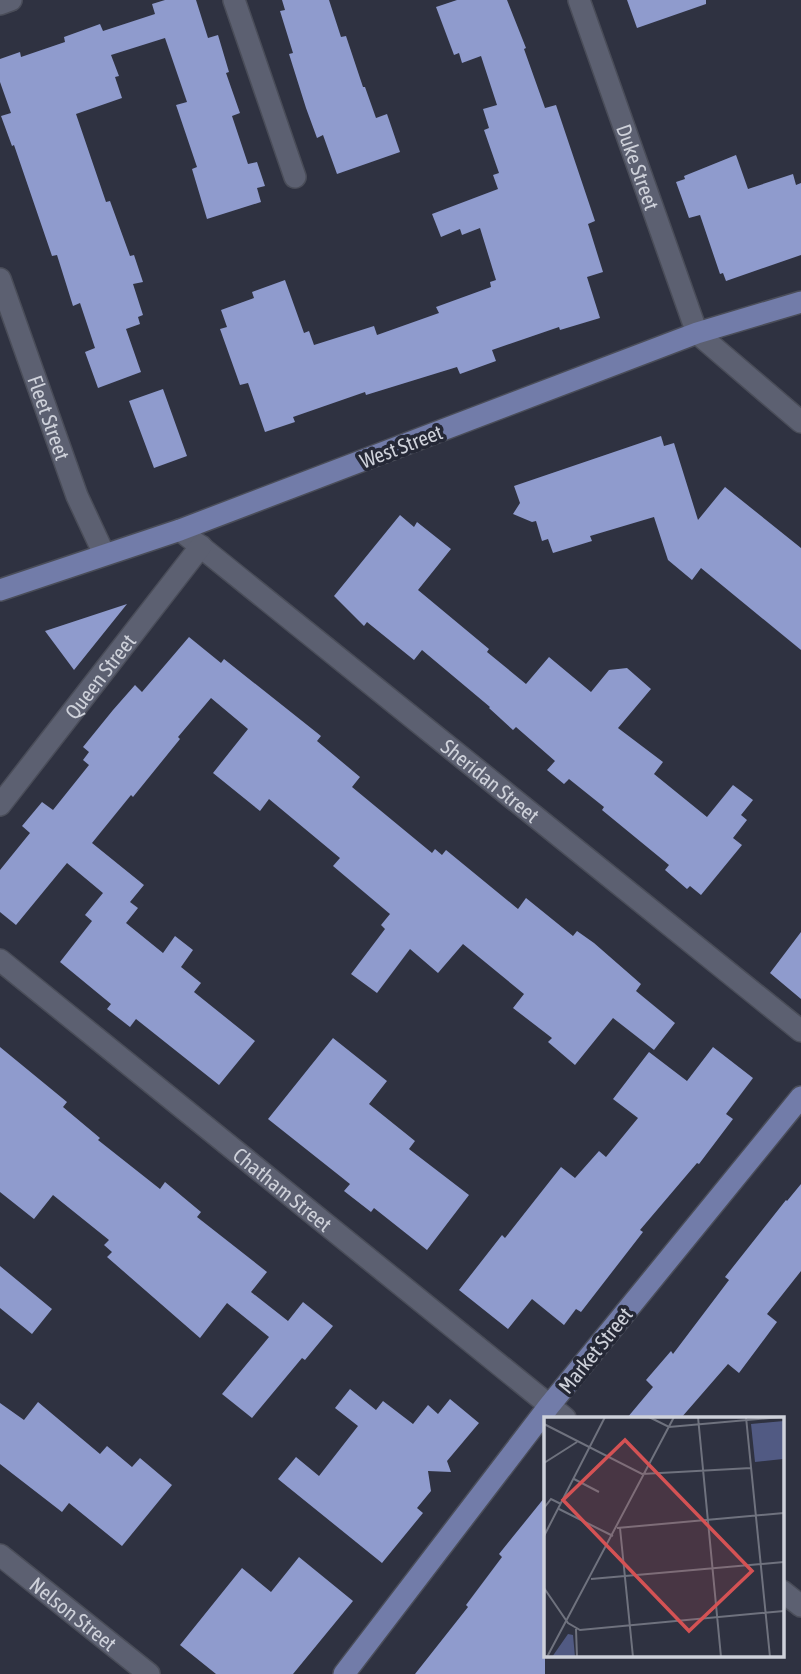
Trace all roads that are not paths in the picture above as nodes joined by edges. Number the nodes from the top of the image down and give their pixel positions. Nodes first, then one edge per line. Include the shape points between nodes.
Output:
1 (11, 0) edge
2 (234, 0) edge
3 (579, 0) edge
4 (0, 4) edge
5 (295, 177) dead end
6 (0, 279) edge
7 (801, 302) edge
8 (697, 332) junction
9 (801, 422) edge
10 (180, 530) junction
11 (201, 547) junction
12 (104, 554) junction
13 (0, 590) edge
14 (0, 805) edge
15 (0, 960) edge
16 (801, 1031) edge
17 (801, 1097) edge
18 (557, 1412) edge
19 (544, 1428) edge
20 (0, 1555) edge
21 (784, 1593) edge
22 (801, 1606) edge
23 (149, 1674) edge
24 (344, 1674) edge

1 - 4 street
2 - 5 street
3 - 8 street, Duke Street
6 - 12 street, Fleet Street via 77,496
7 - 8 main road, West Street
8 - 9 street
8 - 10 main road, West Street
10 - 11 street, Sheridan Street
10 - 12 main road, West Street
11 - 14 street, Queen Street
11 - 16 street, Sheridan Street
12 - 13 main road, West Street
15 - 18 street, Chatham Street
17 - 18 main road, Market Street
19 - 24 main road, Market Street
20 - 23 street, Nelson Street
21 - 22 street

